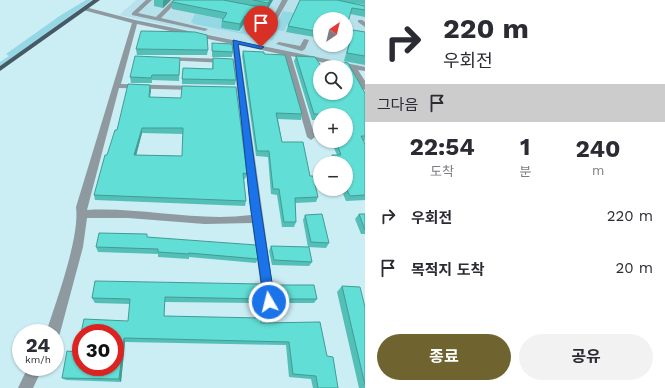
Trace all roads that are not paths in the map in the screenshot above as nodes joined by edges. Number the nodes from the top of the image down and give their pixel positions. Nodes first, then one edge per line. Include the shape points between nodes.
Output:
1 (97, 0) edge
2 (149, 0) edge
3 (176, 0) edge
4 (285, 0) edge
5 (85, 9) junction
6 (245, 9) edge
7 (276, 15) junction
8 (157, 19) junction
9 (135, 22) junction
10 (210, 30) dead end
11 (225, 33) dead end
12 (306, 40) dead end
13 (262, 41) junction
14 (235, 42) junction
15 (287, 53) junction
16 (155, 59) edge
17 (320, 60) edge
18 (237, 61) junction
19 (353, 67) joint
20 (0, 69) edge
21 (365, 69) edge
22 (116, 86) junction
23 (202, 88) edge
24 (365, 88) edge
25 (311, 137) dead end
26 (82, 214) junction
27 (257, 218) junction
28 (269, 302) dead end
29 (56, 324) edge
30 (31, 376) edge
31 (25, 388) edge

1 - 5 main road
2 - 8 street via 134,14
3 - 8 street
4 - 7 street
5 - 9 street
5 - 20 main road
6 - 7 street
7 - 13 street
8 - 10 street
9 - 14 street
9 - 22 street via 128,58
11 - 13 street
12 - 13 street via 302,49
14 - 15 street
14 - 18 street
15 - 17 street
15 - 25 street
16 - 18 street
18 - 27 street via 237,89
19 - 21 street
19 - 24 street
22 - 23 street
22 - 26 street via 81,207
26 - 27 street via 99,212 242,221
26 - 29 street via 77,247
27 - 28 street
30 - 31 street

